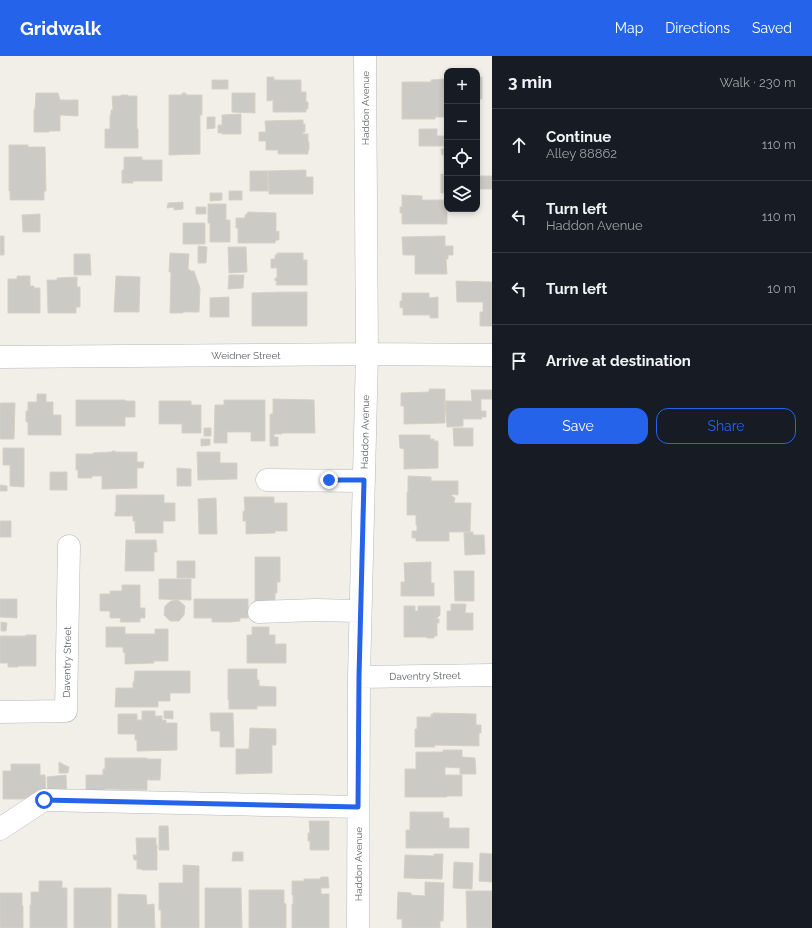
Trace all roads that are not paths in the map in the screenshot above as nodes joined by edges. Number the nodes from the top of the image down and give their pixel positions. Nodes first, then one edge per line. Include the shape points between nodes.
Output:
1 (365, 56) edge
2 (367, 354) junction
3 (492, 355) edge
4 (0, 357) edge
5 (267, 480) dead end
6 (364, 480) junction
7 (69, 546) dead end
8 (360, 611) junction
9 (259, 612) dead end
10 (492, 676) edge
11 (359, 677) junction
12 (0, 712) edge
13 (358, 807) junction
14 (0, 829) edge
15 (358, 928) edge

1 - 2 street, Haddon Avenue
2 - 3 street, Weidner Street
2 - 4 street, Weidner Street
2 - 6 street, Haddon Avenue
5 - 6 street
6 - 8 street, Haddon Avenue
7 - 12 street, Daventry Street via 66,711
8 - 9 street
8 - 11 street, Haddon Avenue
10 - 11 street, Daventry Street
11 - 13 street, Haddon Avenue
13 - 14 street via 44,800
13 - 15 street, Haddon Avenue

